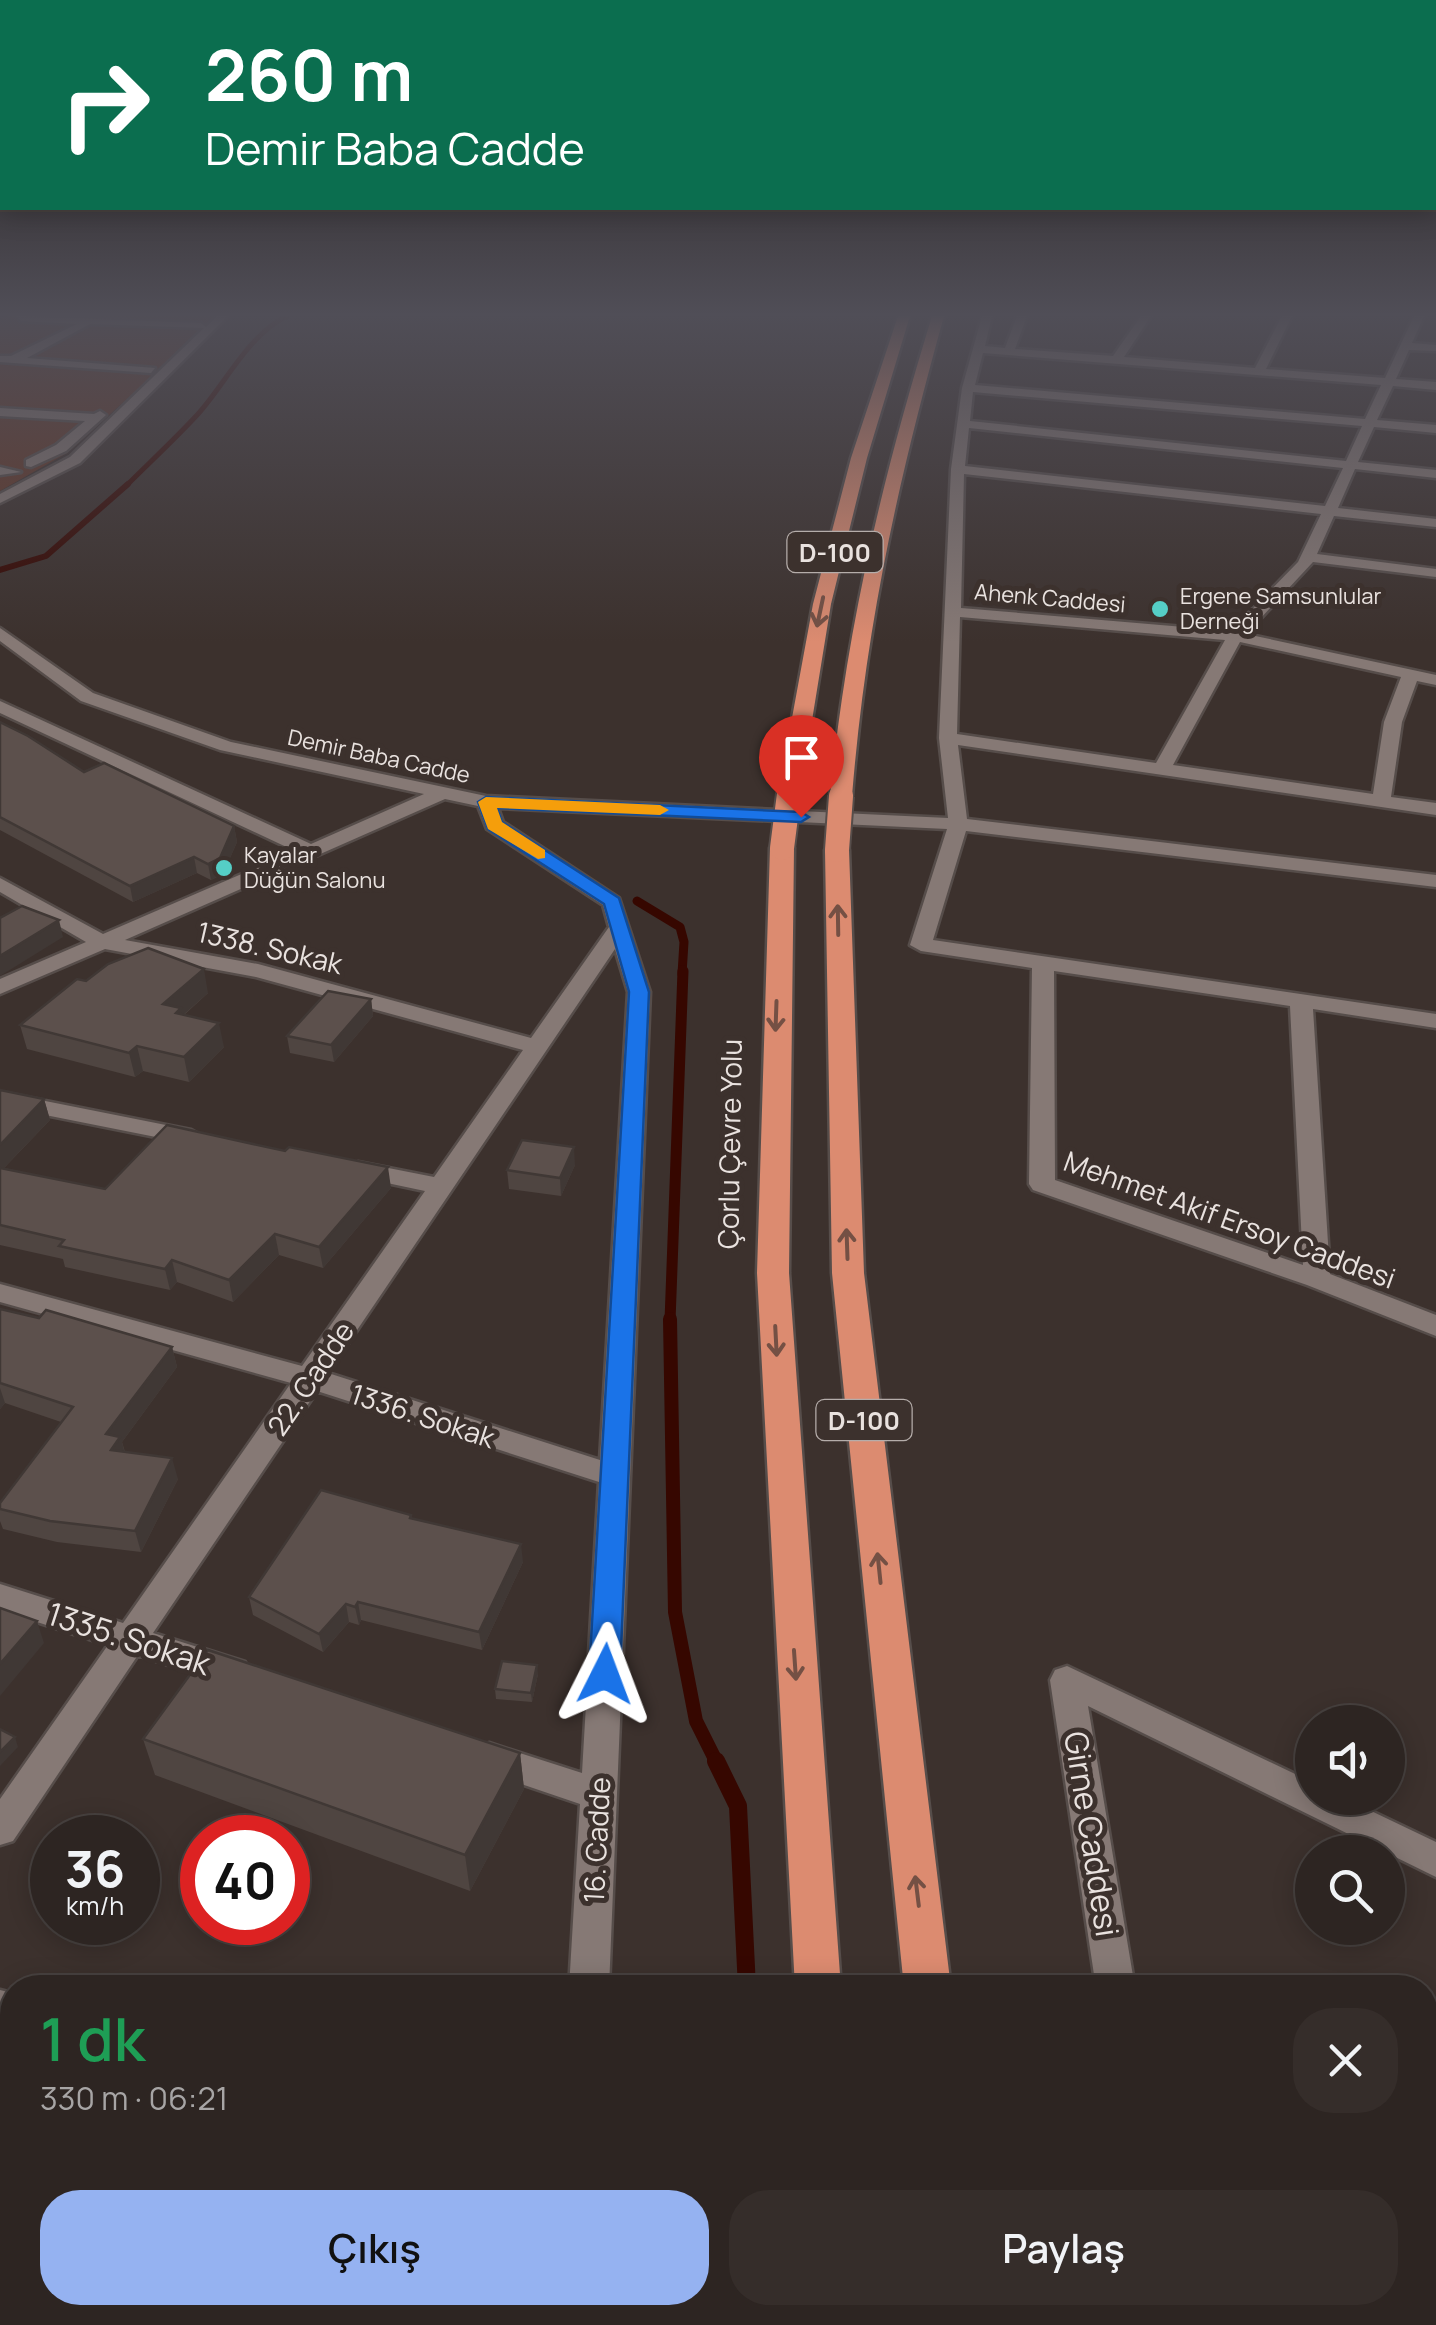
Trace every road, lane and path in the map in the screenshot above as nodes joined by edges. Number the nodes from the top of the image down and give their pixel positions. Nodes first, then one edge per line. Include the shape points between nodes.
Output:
1 (88, 424) edge
2 (111, 424) edge
3 (870, 424) edge
4 (906, 424) edge
5 (964, 424) edge
6 (969, 424) edge
7 (1369, 424) edge
8 (1386, 424) edge
9 (1436, 429) edge
10 (1350, 465) junction
11 (958, 469) junction
12 (7, 472) edge
13 (1436, 474) edge
14 (0, 479) edge
15 (0, 499) edge
16 (1329, 511) junction
17 (1436, 523) edge
18 (1308, 557) junction
19 (1436, 573) edge
20 (954, 612) junction
21 (0, 633) edge
22 (1235, 636) junction
23 (1410, 676) junction
24 (1436, 680) edge
25 (0, 706) edge
26 (948, 738) junction
27 (1162, 769) junction
28 (443, 793) junction
29 (1381, 801) junction
30 (486, 802) junction
31 (1436, 809) edge
32 (958, 824) junction
33 (309, 850) junction
34 (1436, 881) edge
35 (0, 884) edge
36 (620, 926) junction
37 (102, 942) junction
38 (1044, 963) junction
39 (0, 987) edge
40 (1301, 1001) junction
41 (1436, 1021) edge
42 (537, 1046) junction
43 (0, 1099) edge
44 (211, 1141) edge
45 (326, 1164) edge
46 (441, 1186) junction
47 (1317, 1280) junction
48 (0, 1293) edge
49 (1436, 1326) edge
50 (310, 1378) junction
51 (614, 1476) junction
52 (0, 1596) edge
53 (132, 1638) junction
54 (271, 1685) edge
55 (452, 1746) edge
56 (599, 1794) junction
57 (0, 1829) edge
58 (1436, 1860) edge
59 (590, 1975) edge
60 (817, 1975) edge
61 (927, 1975) edge
62 (1114, 1975) edge

1 - 12 street via 61,448
2 - 15 street via 75,460
3 -> 60 highway, Çorlu Çevre Yolu / D-100, bridge via 822,604 782,848 772,1273
61 -> 4 highway, D-100, bridge via 848,1273 837,850 854,668
5 - 11 street
6 - 10 street
7 - 10 street
8 - 9 street
10 - 13 street
10 - 16 street
11 - 16 street
11 - 20 street
12 - 14 street
16 - 17 street
16 - 18 street
18 - 19 street
18 - 22 street
20 - 22 street, Ahenk Caddesi
20 - 26 street
21 - 28 street, Demir Baba Cadde via 87,697 226,746
22 - 23 street, Ahenk Caddesi
22 - 27 street
23 - 24 street, Ahenk Caddesi
23 - 29 street via 1392,722
25 - 33 street
26 - 27 street
26 - 32 street
27 - 29 street
28 - 30 street, Demir Baba Cadde
28 - 33 street
29 - 31 street
30 - 32 street, Demir Baba Cadde
30 - 36 street, 16. Cadde via 494,825 612,902
32 - 34 street, Demir Baba Cadde
32 - 38 street via 920,944
33 - 37 street
35 - 37 street, 1338. Sokak
36 - 42 street, 22. Cadde
36 - 51 street, 16. Cadde via 639,992
37 - 39 street
37 - 42 street, 1338. Sokak via 258,971
38 - 40 street
38 - 47 street, Mehmet Akif Ersoy Caddesi via 1042,1184
40 - 41 street
40 - 47 street
42 - 46 street, 22. Cadde
43 - 44 street
45 - 46 street
46 - 50 street, 22. Cadde
47 - 49 street, Mehmet Akif Ersoy Caddesi
48 - 50 street, 1336. Sokak
50 - 51 street, 1336. Sokak
50 - 53 street, 22. Cadde
51 - 56 street, 16. Cadde
52 - 53 street, 1335. Sokak
53 - 54 street, 1335. Sokak
53 - 57 street, 22. Cadde
55 - 56 street
56 - 59 street, 16. Cadde
58 - 62 street, Girne Caddesi via 1067,1680

